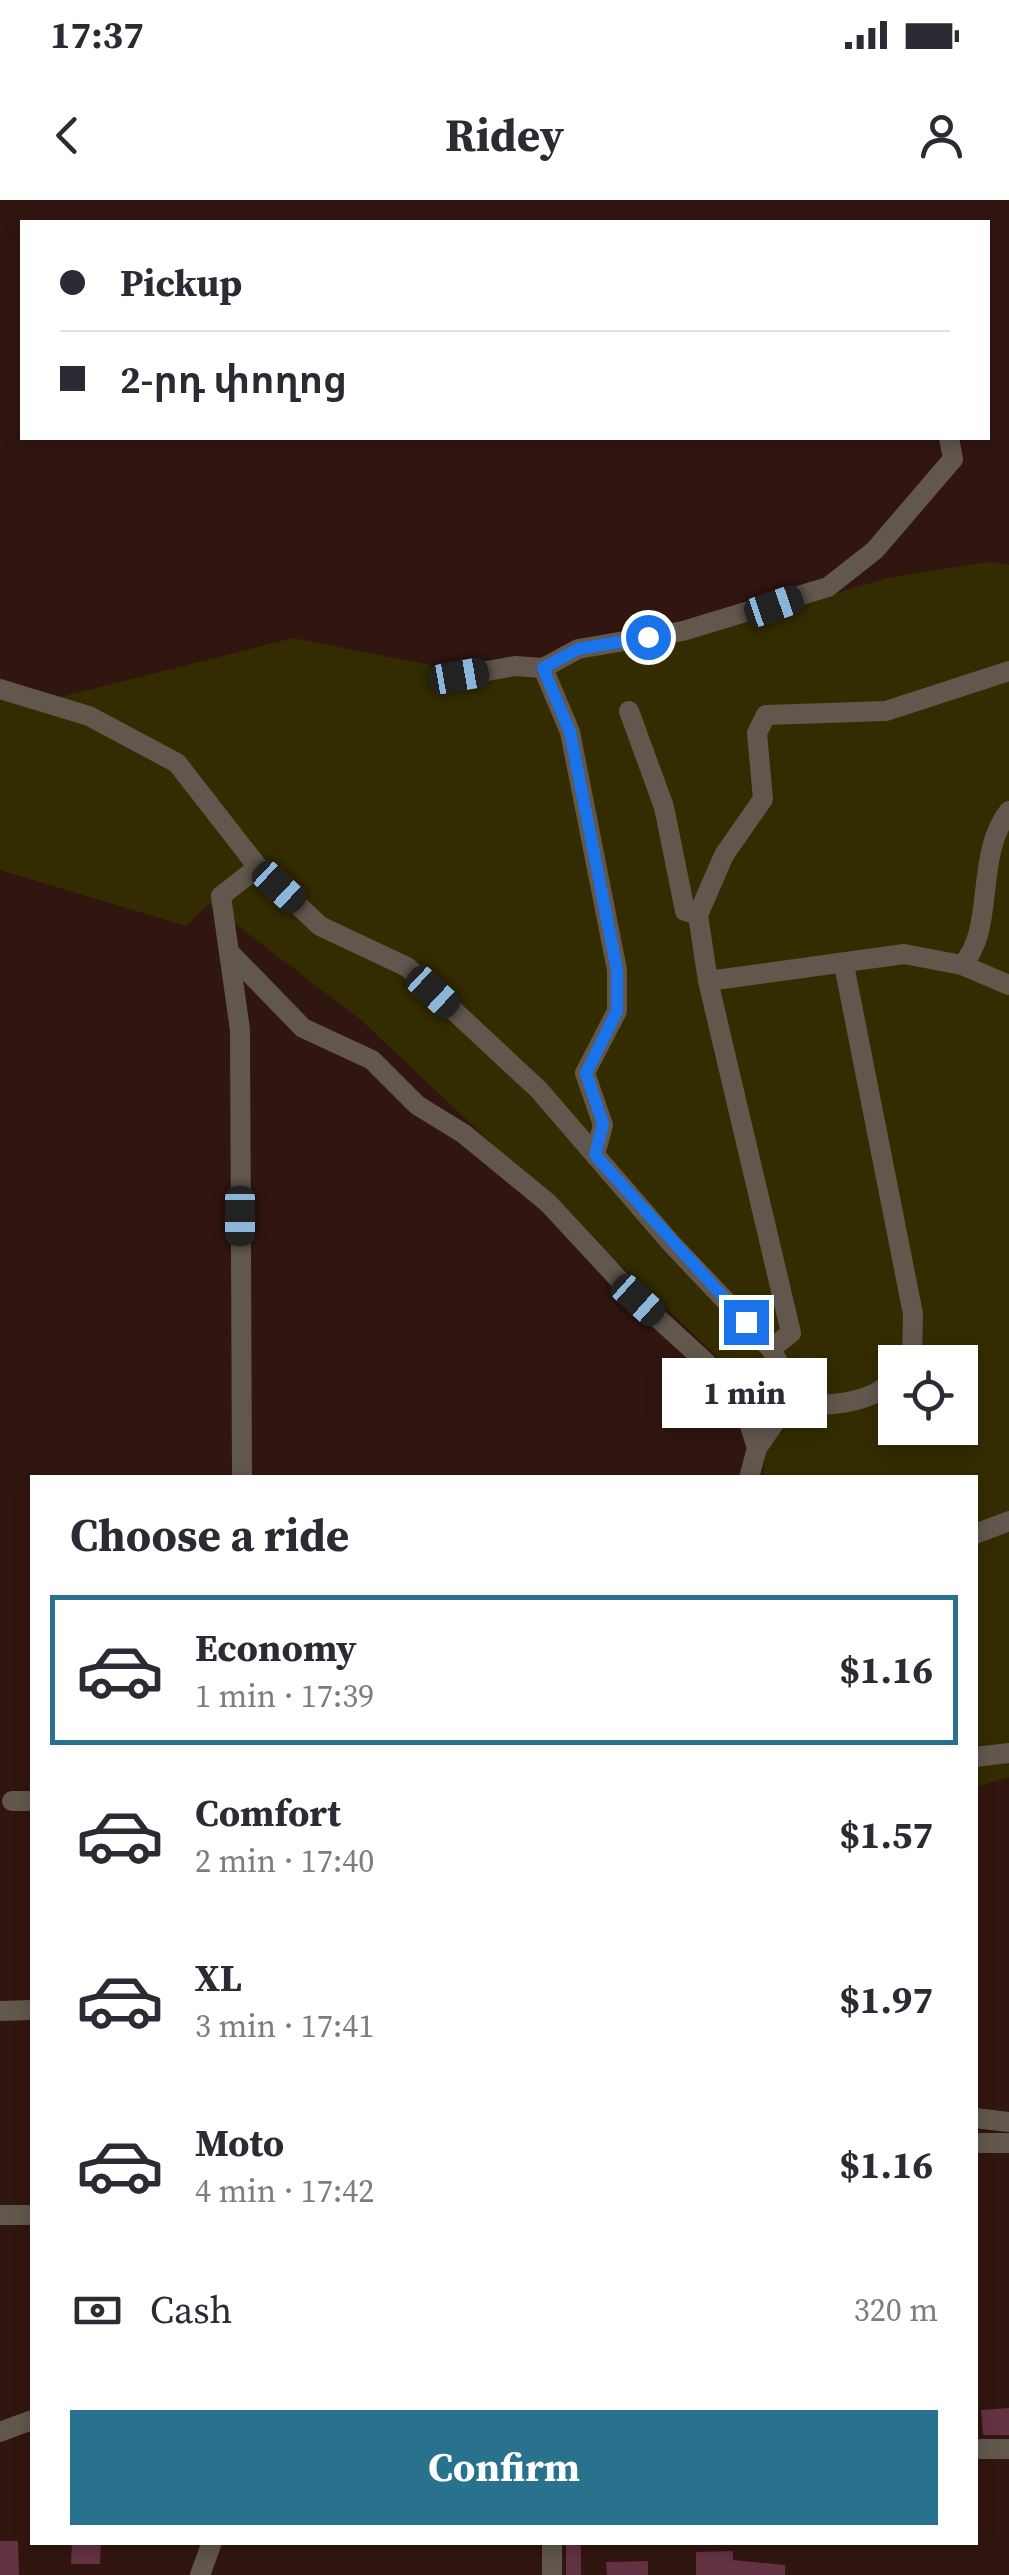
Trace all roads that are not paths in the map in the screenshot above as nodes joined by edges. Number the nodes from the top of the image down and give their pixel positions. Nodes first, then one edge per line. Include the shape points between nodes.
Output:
1 (949, 440) edge
2 (543, 668) junction
3 (1009, 671) edge
4 (459, 676) dead end
5 (0, 689) edge
6 (630, 711) dead end
7 (1009, 811) edge
8 (258, 868) junction
9 (698, 915) junction
10 (229, 952) junction
11 (844, 965) junction
12 (962, 965) junction
13 (708, 981) junction
14 (1009, 985) edge
15 (595, 1155) junction
16 (912, 1345) edge
17 (771, 1348) junction
18 (878, 1390) edge
19 (788, 1403) junction
20 (756, 1448) junction
21 (242, 1475) edge
22 (750, 1475) edge
23 (1009, 1521) edge
24 (978, 1533) edge
25 (1009, 1754) edge
26 (978, 1757) edge
27 (0, 2010) edge
28 (30, 2010) edge
29 (978, 2118) edge
30 (1009, 2122) edge
31 (978, 2142) edge
32 (1009, 2144) edge
33 (0, 2215) edge
34 (30, 2215) edge
35 (30, 2421) edge
36 (0, 2432) edge
37 (1009, 2448) edge
38 (978, 2449) edge
39 (211, 2545) edge
40 (552, 2545) edge
41 (200, 2575) edge
42 (552, 2575) edge

1 - 2 street via 953,459 875,550 828,587 683,631 578,649
2 - 4 street
2 - 15 street via 570,732 617,970 617,1011 586,1073 603,1124
3 - 9 street via 886,711 766,714 757,733 763,800 724,855
5 - 8 street via 88,716 177,762
6 - 9 street via 664,806 685,910
7 - 12 street via 996,828 976,950
8 - 10 street via 221,896
8 - 15 street via 320,926 407,967 539,1090
9 - 13 street
10 - 20 street via 303,1028 372,1060 417,1105 464,1134 548,1204 722,1377 744,1407
10 - 21 street via 240,1030
11 - 12 street via 904,954
11 - 13 street
11 - 16 street via 913,1314
12 - 14 street
13 - 17 street via 790,1333
15 - 17 street
17 - 19 street via 786,1379
18 - 19 street via 826,1408
19 - 20 street
20 - 22 street
23 - 24 street
25 - 26 street
27 - 28 street
29 - 30 street
31 - 32 street
33 - 34 street
35 - 36 street
37 - 38 street
39 - 41 street
40 - 42 street

